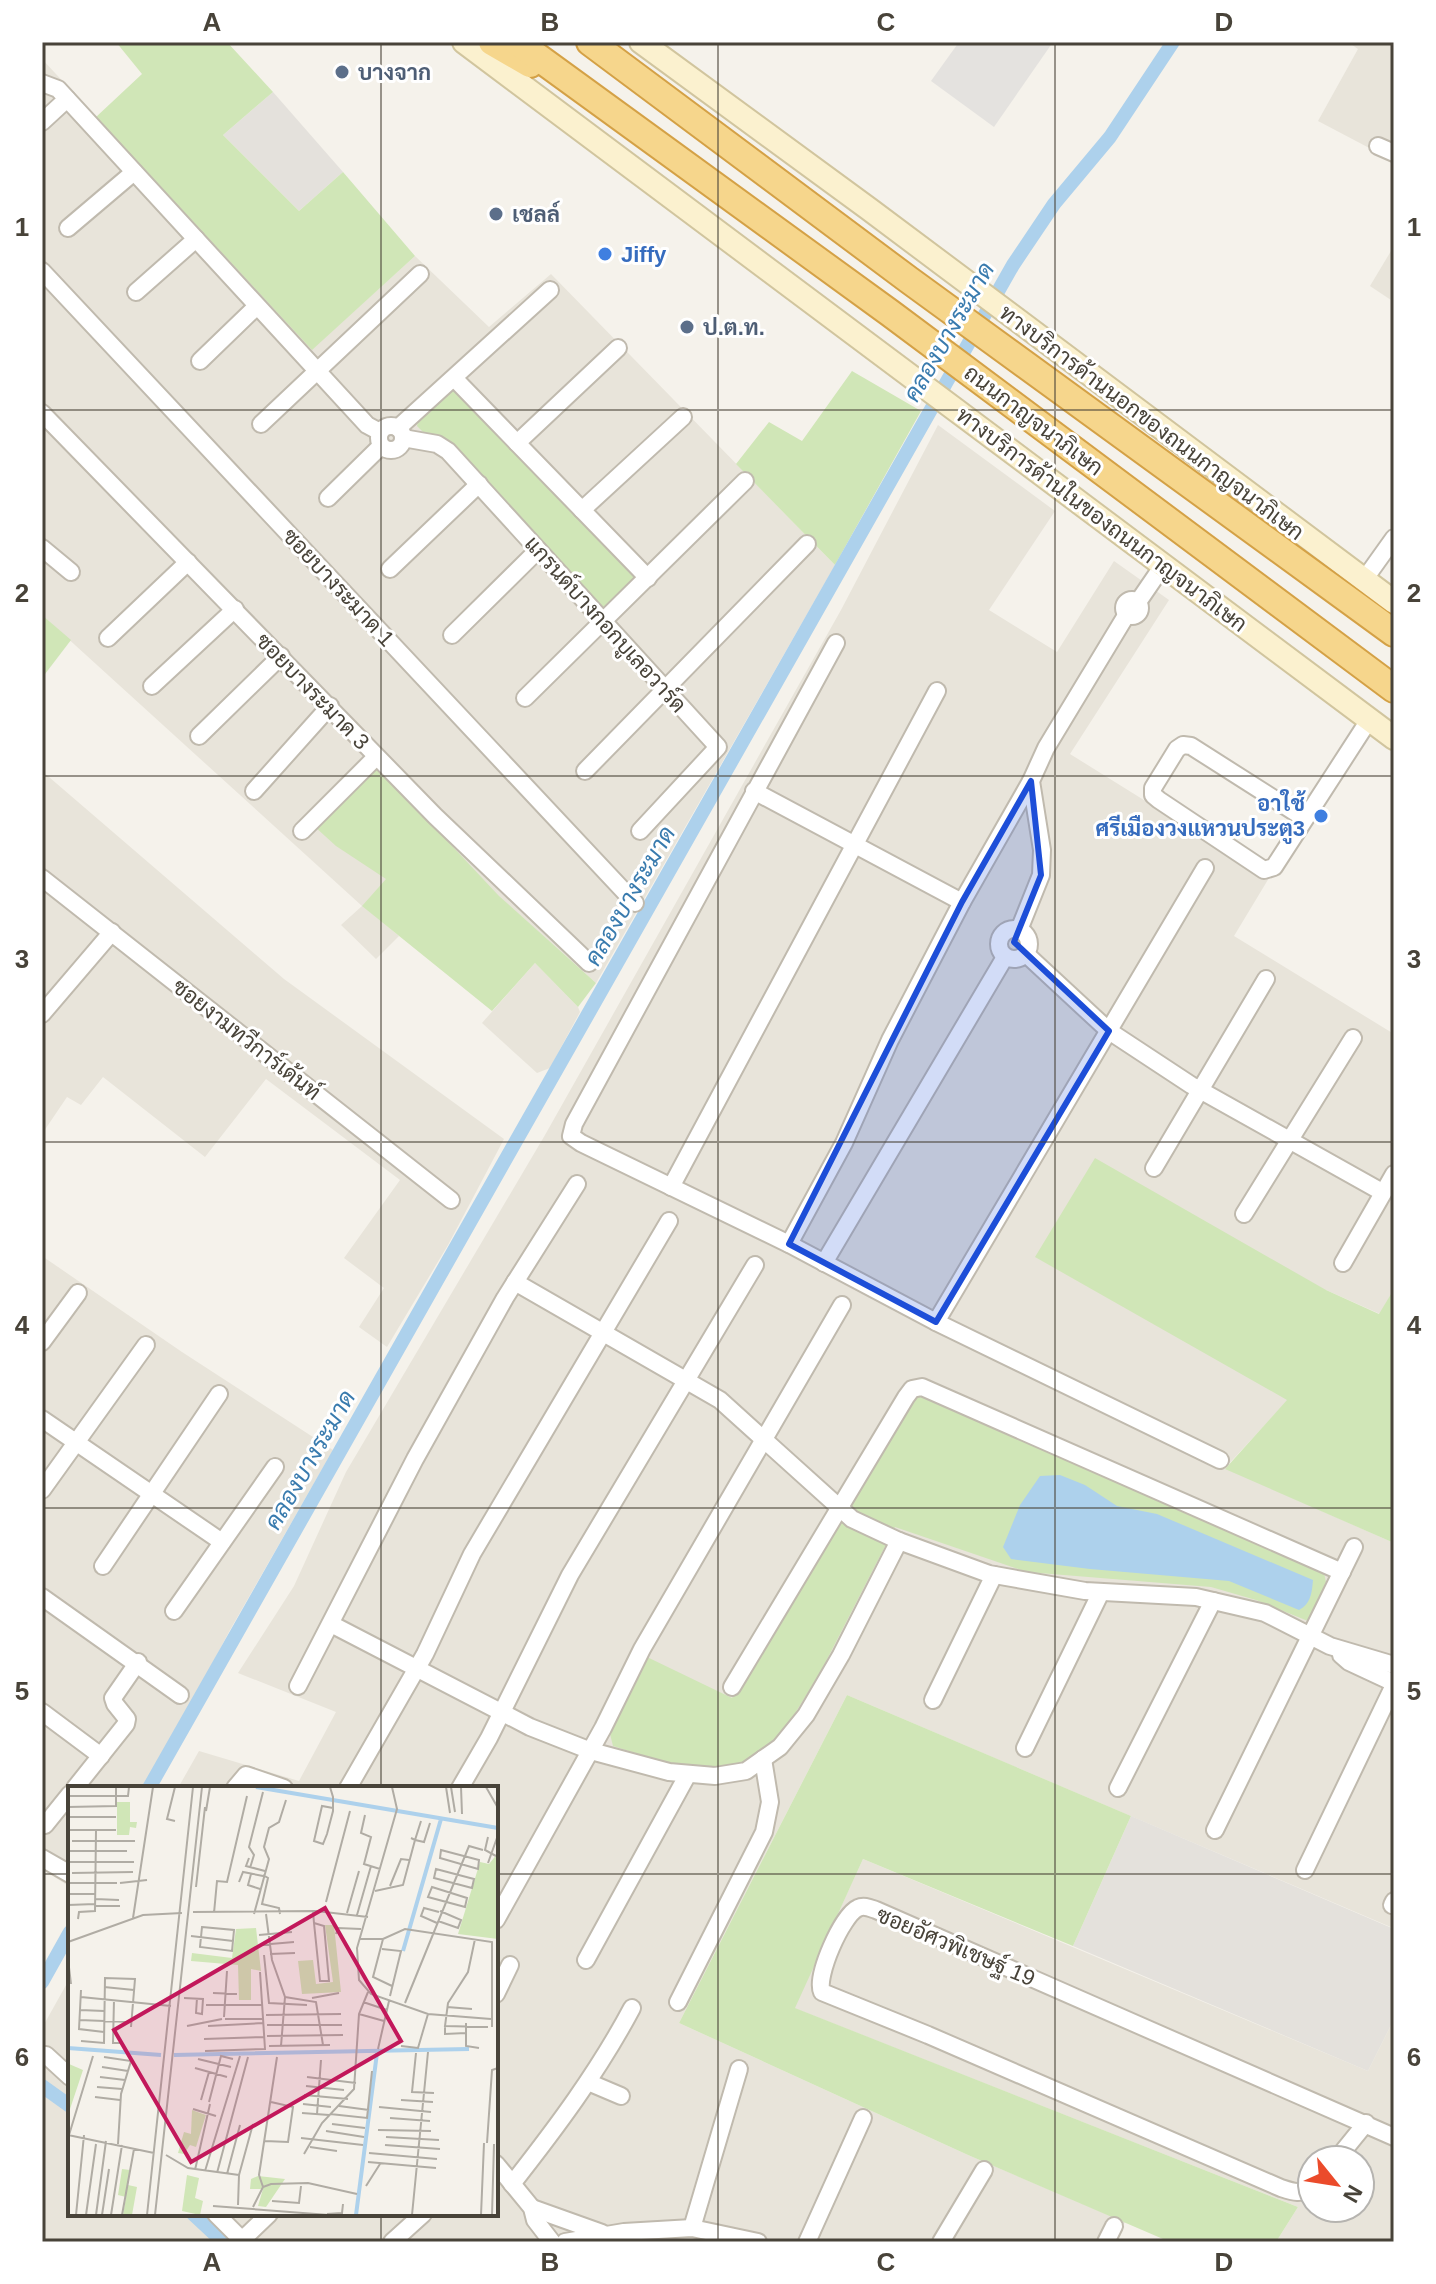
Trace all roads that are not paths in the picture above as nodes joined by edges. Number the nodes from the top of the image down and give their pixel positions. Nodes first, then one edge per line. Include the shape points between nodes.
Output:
1 (464, 42) edge
2 (492, 42) edge
3 (517, 42) edge
4 (591, 42) edge
5 (641, 42) edge
6 (42, 83) edge
7 (67, 99) junction
8 (603, 105) junction
9 (42, 122) edge
10 (1378, 146) dead end
11 (1394, 153) edge
12 (134, 172) junction
13 (68, 228) dead end
14 (196, 239) junction
15 (42, 271) edge
16 (420, 274) dead end
17 (550, 290) dead end
18 (136, 292) dead end
19 (257, 306) junction
20 (618, 348) dead end
21 (200, 361) dead end
22 (317, 371) junction
23 (454, 378) junction
24 (42, 413) edge
25 (683, 417) dead end
26 (261, 424) dead end
27 (400, 433) junction
28 (380, 439) junction
29 (517, 443) junction
30 (745, 481) dead end
31 (479, 484) junction
32 (328, 498) dead end
33 (582, 510) junction
34 (1394, 538) edge
35 (807, 544) dead end
36 (42, 548) edge
37 (538, 550) junction
38 (188, 562) junction
39 (1164, 564) junction
40 (390, 569) dead end
41 (71, 572) dead end
42 (648, 578) junction
43 (1364, 580) junction
44 (1394, 602) edge
45 (235, 609) junction
46 (604, 622) junction
47 (1394, 633) edge
48 (452, 635) dead end
49 (108, 638) dead end
50 (836, 643) dead end
51 (281, 656) junction
52 (152, 686) dead end
53 (665, 689) junction
54 (1394, 689) edge
55 (937, 691) dead end
56 (525, 698) dead end
57 (330, 706) junction
58 (1369, 720) junction
59 (199, 736) dead end
60 (1394, 738) edge
61 (376, 757) junction
62 (585, 771) dead end
63 (1031, 781) junction
64 (254, 791) dead end
65 (754, 791) junction
66 (1304, 818) junction
67 (302, 831) dead end
68 (640, 831) dead end
69 (855, 843) junction
70 (1205, 868) dead end
71 (42, 878) edge
72 (962, 902) junction
73 (635, 903) dead end
74 (1019, 930) junction
75 (112, 932) junction
76 (1026, 954) junction
77 (1005, 957) junction
78 (589, 963) dead end
79 (1266, 979) dead end
80 (42, 1014) edge
81 (1109, 1031) junction
82 (1353, 1038) dead end
83 (1199, 1089) junction
84 (1289, 1142) junction
85 (1154, 1168) dead end
86 (1394, 1174) edge
87 (577, 1184) dead end
88 (671, 1187) junction
89 (1382, 1192) junction
90 (451, 1200) dead end
91 (1244, 1214) dead end
92 (669, 1221) dead end
93 (789, 1244) junction
94 (824, 1263) junction
95 (1343, 1263) dead end
96 (755, 1265) dead end
97 (515, 1282) junction
98 (78, 1293) dead end
99 (842, 1305) dead end
100 (936, 1322) junction
101 (603, 1332) junction
102 (42, 1342) edge
103 (146, 1345) dead end
104 (686, 1380) junction
105 (219, 1394) dead end
106 (42, 1419) edge
107 (763, 1439) junction
108 (76, 1443) junction
109 (1220, 1460) dead end
110 (275, 1467) dead end
111 (42, 1490) edge
112 (150, 1494) junction
113 (839, 1509) junction
114 (899, 1541) junction
115 (222, 1542) junction
116 (1354, 1547) dead end
117 (103, 1566) dead end
118 (1342, 1572) junction
119 (994, 1575) junction
120 (1101, 1592) junction
121 (42, 1597) edge
122 (1213, 1601) junction
123 (174, 1611) dead end
124 (331, 1624) junction
125 (1310, 1636) junction
126 (1330, 1646) junction
127 (138, 1662) junction
128 (1394, 1665) edge
129 (416, 1669) junction
130 (1394, 1684) edge
131 (298, 1686) dead end
132 (732, 1687) dead end
133 (180, 1695) dead end
134 (933, 1700) dead end
135 (42, 1712) edge
136 (502, 1713) junction
137 (1025, 1748) dead end
138 (591, 1751) junction
139 (101, 1756) junction
140 (763, 1759) junction
141 (688, 1774) junction
142 (77, 1786) edge
143 (237, 1786) edge
144 (278, 1786) edge
145 (349, 1786) edge
146 (461, 1786) edge
147 (1118, 1788) dead end
148 (68, 1796) edge
149 (45, 1825) dead end
150 (1215, 1830) dead end
151 (43, 1859) edge
152 (1305, 1870) dead end
153 (68, 1873) edge
154 (498, 1916) edge
155 (586, 1960) dead end
156 (510, 1965) dead end
157 (498, 1990) edge
158 (678, 2002) dead end
159 (632, 2008) dead end
160 (46, 2055) dead end
161 (739, 2069) dead end
162 (68, 2075) edge
163 (588, 2082) junction
164 (621, 2096) dead end
165 (863, 2118) dead end
166 (1366, 2123) junction
167 (1394, 2137) edge
168 (1349, 2144) edge
169 (498, 2166) edge
170 (984, 2170) dead end
171 (512, 2184) junction
172 (1296, 2193) edge
173 (532, 2208) junction
174 (218, 2216) edge
175 (267, 2216) edge
176 (421, 2216) edge
177 (1114, 2226) dead end
178 (692, 2228) junction
179 (605, 2235) junction
180 (667, 2236) edge
181 (243, 2241) edge
182 (392, 2242) edge
183 (552, 2242) edge
184 (565, 2242) edge
185 (758, 2242) edge
186 (807, 2242) edge
187 (941, 2242) edge
188 (1106, 2242) edge

1 - 39 main road, ทางบริการด้านในของถนนกาญจนาภิเษก
2 - 8 highway
3 - 8 highway, ถนนกาญจนาภิเษก
4 - 47 highway, ถนนกาญจนาภิเษก
5 - 43 main road, ทางบริการด้านนอกของถนนกาญจนาภิเษก
6 - 7 street
7 - 9 street
7 - 12 street
8 - 54 highway, ถนนกาญจนาภิเษก
10 - 11 street
12 - 13 street
12 - 14 street
14 - 18 street
14 - 19 street
15 - 73 street, ซอยบางระมาด 1
16 - 22 street
17 - 23 street
19 - 21 street
19 - 22 street
20 - 29 street
22 - 26 street
22 - 28 street
23 - 27 street
23 - 29 street
24 - 38 street, ซอยบางระมาด 3
25 - 33 street
27 - 28 street via 387,427
27 - 31 street, แกรนด์บางกอกบูเลอวาร์ด via 448,451
28 - 32 street
29 - 33 street
30 - 42 street
31 - 37 street, แกรนด์บางกอกบูเลอวาร์ด
31 - 40 street
33 - 42 street
34 - 43 street
35 - 53 street
36 - 41 street
37 - 46 street, แกรนด์บางกอกบูเลอวาร์ด
37 - 48 street
38 - 45 street, ซอยบางระมาด 3
38 - 49 street
39 - 58 main road, ทางบริการด้านในของถนนกาญจนาภิเษก
39 - 63 street via 1046,748
42 - 46 street
43 - 44 main road, ทางบริการด้านนอกของถนนกาญจนาภิเษก
45 - 51 street, ซอยบางระมาด 3
45 - 52 street
46 - 53 street, แกรนด์บางกอกบูเลอวาร์ด
46 - 56 street
50 - 65 street
51 - 57 street, ซอยบางระมาด 3
51 - 59 street
53 - 62 street
53 - 68 street, แกรนด์บางกอกบูเลอวาร์ด via 718,747
55 - 69 street
57 - 61 street, ซอยบางระมาด 3
57 - 64 street
58 - 60 main road, ทางบริการด้านในของถนนกาญจนาภิเษก
58 - 66 street
61 - 67 street
61 - 78 street, ซอยบางระมาด 3
63 - 72 street
63 - 74 street via 1041,875
65 - 69 street
65 - 88 street via 571,1136
66 - 66 street via 1274,867 1264,870 1159,800 1153,788 1177,749 1191,746
69 - 72 street
69 - 88 street
70 - 81 street
71 - 75 street, ซอยงามทวีการ์เด้นท์
72 - 93 street
74 - 76 street via 1028,941
74 - 77 street via 1000,938
75 - 80 street
75 - 90 street, ซอยงามทวีการ์เด้นท์
76 - 77 street
76 - 81 street
77 - 94 street
79 - 83 street
81 - 83 street
81 - 100 street
82 - 84 street
83 - 84 street
83 - 85 street
84 - 89 street
84 - 91 street
86 - 89 street
87 - 97 street
88 - 93 street
89 - 95 street
92 - 101 street
93 - 94 street
94 - 100 street
96 - 104 street
97 - 101 street
97 - 124 street via 415,1459
98 - 102 street
99 - 107 street
100 - 109 street
101 - 104 street
101 - 129 street via 472,1554
103 - 108 street
104 - 107 street via 720,1400
104 - 136 street via 570,1575
105 - 112 street
106 - 108 street
107 - 113 street
107 - 138 street via 642,1649
108 - 111 street
108 - 112 street
110 - 115 street
112 - 115 street
112 - 117 street
113 - 114 street
113 - 118 street via 906,1397 922,1387
113 - 132 street
114 - 119 street
114 - 140 street via 806,1715
115 - 123 street
116 - 118 street
118 - 125 street
119 - 120 street
119 - 134 street
120 - 122 street
120 - 137 street
121 - 127 street
122 - 125 street via 1265,1613
122 - 147 street
124 - 129 street
124 - 131 street
125 - 126 street
125 - 150 street
126 - 128 street
126 - 130 street via 1349,1662
127 - 133 street
127 - 139 street via 113,1698 126,1724
129 - 136 street
129 - 145 street
130 - 152 street
135 - 139 street
136 - 138 street
136 - 146 street
138 - 141 street
138 - 154 street
139 - 142 street
140 - 141 street via 746,1771
140 - 158 street via 770,1802 764,1832
141 - 155 street
143 - 144 street via 246,1775
148 - 149 street
151 - 153 street
156 - 157 street
159 - 163 street
160 - 162 street
161 - 178 street
163 - 164 street
163 - 171 street
165 - 186 street
166 - 167 street, ซอยอัศวพิเชษฐ์ 19
166 - 168 street
166 - 172 street, ซอยอัศวพิเชษฐ์ 19 via 876,1910 858,1908 842,1926 821,1975 822,1992
169 - 171 street
170 - 187 street
171 - 173 street
173 - 179 street
173 - 183 street
174 - 181 street
175 - 181 street
176 - 182 street
177 - 188 street
178 - 180 street
178 - 185 street
179 - 180 street
179 - 184 street

